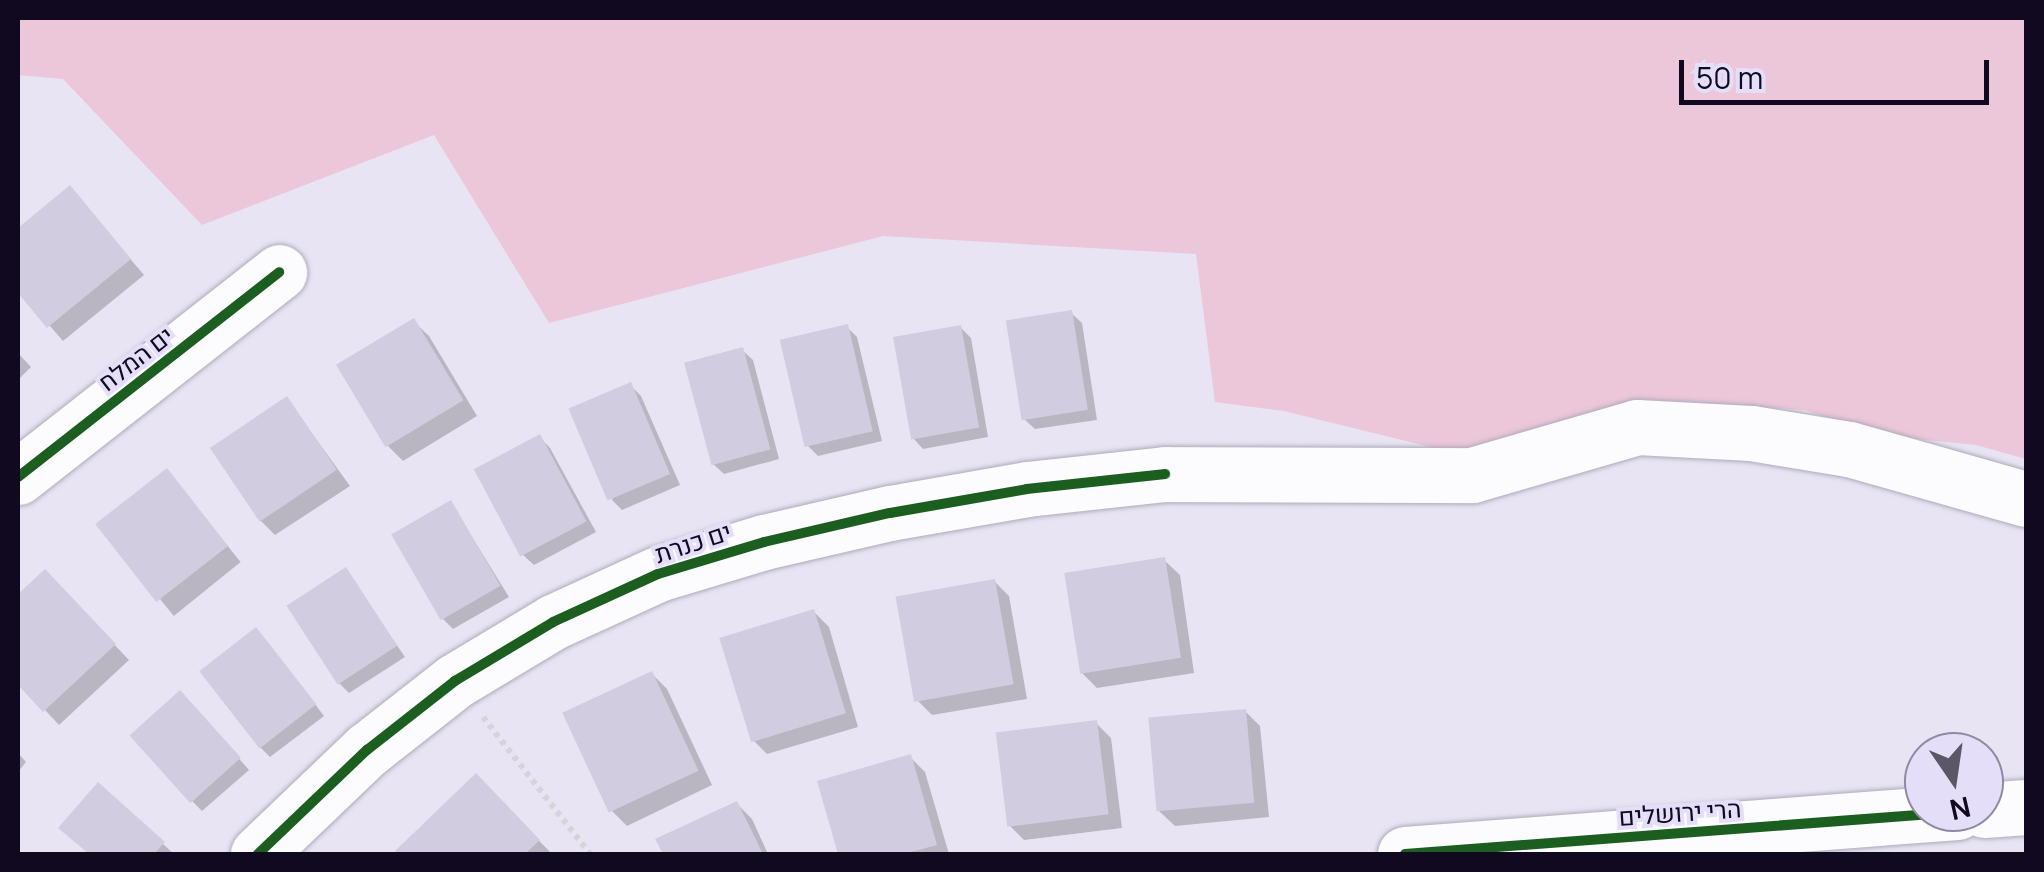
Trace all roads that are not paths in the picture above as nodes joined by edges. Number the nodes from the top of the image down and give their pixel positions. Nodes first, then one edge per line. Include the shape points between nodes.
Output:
1 (280, 272) dead end
2 (18, 477) edge
3 (2026, 499) edge
4 (1904, 816) edge
5 (258, 854) edge
6 (1405, 854) edge

1 - 2 street, ים המלח
3 - 5 street, ים כנרת via 1849,449 1751,433 1636,427 1472,475 1166,474 1008,492 764,542 658,574 553,622 455,681 367,750
4 - 6 street, הרי ירושלים

